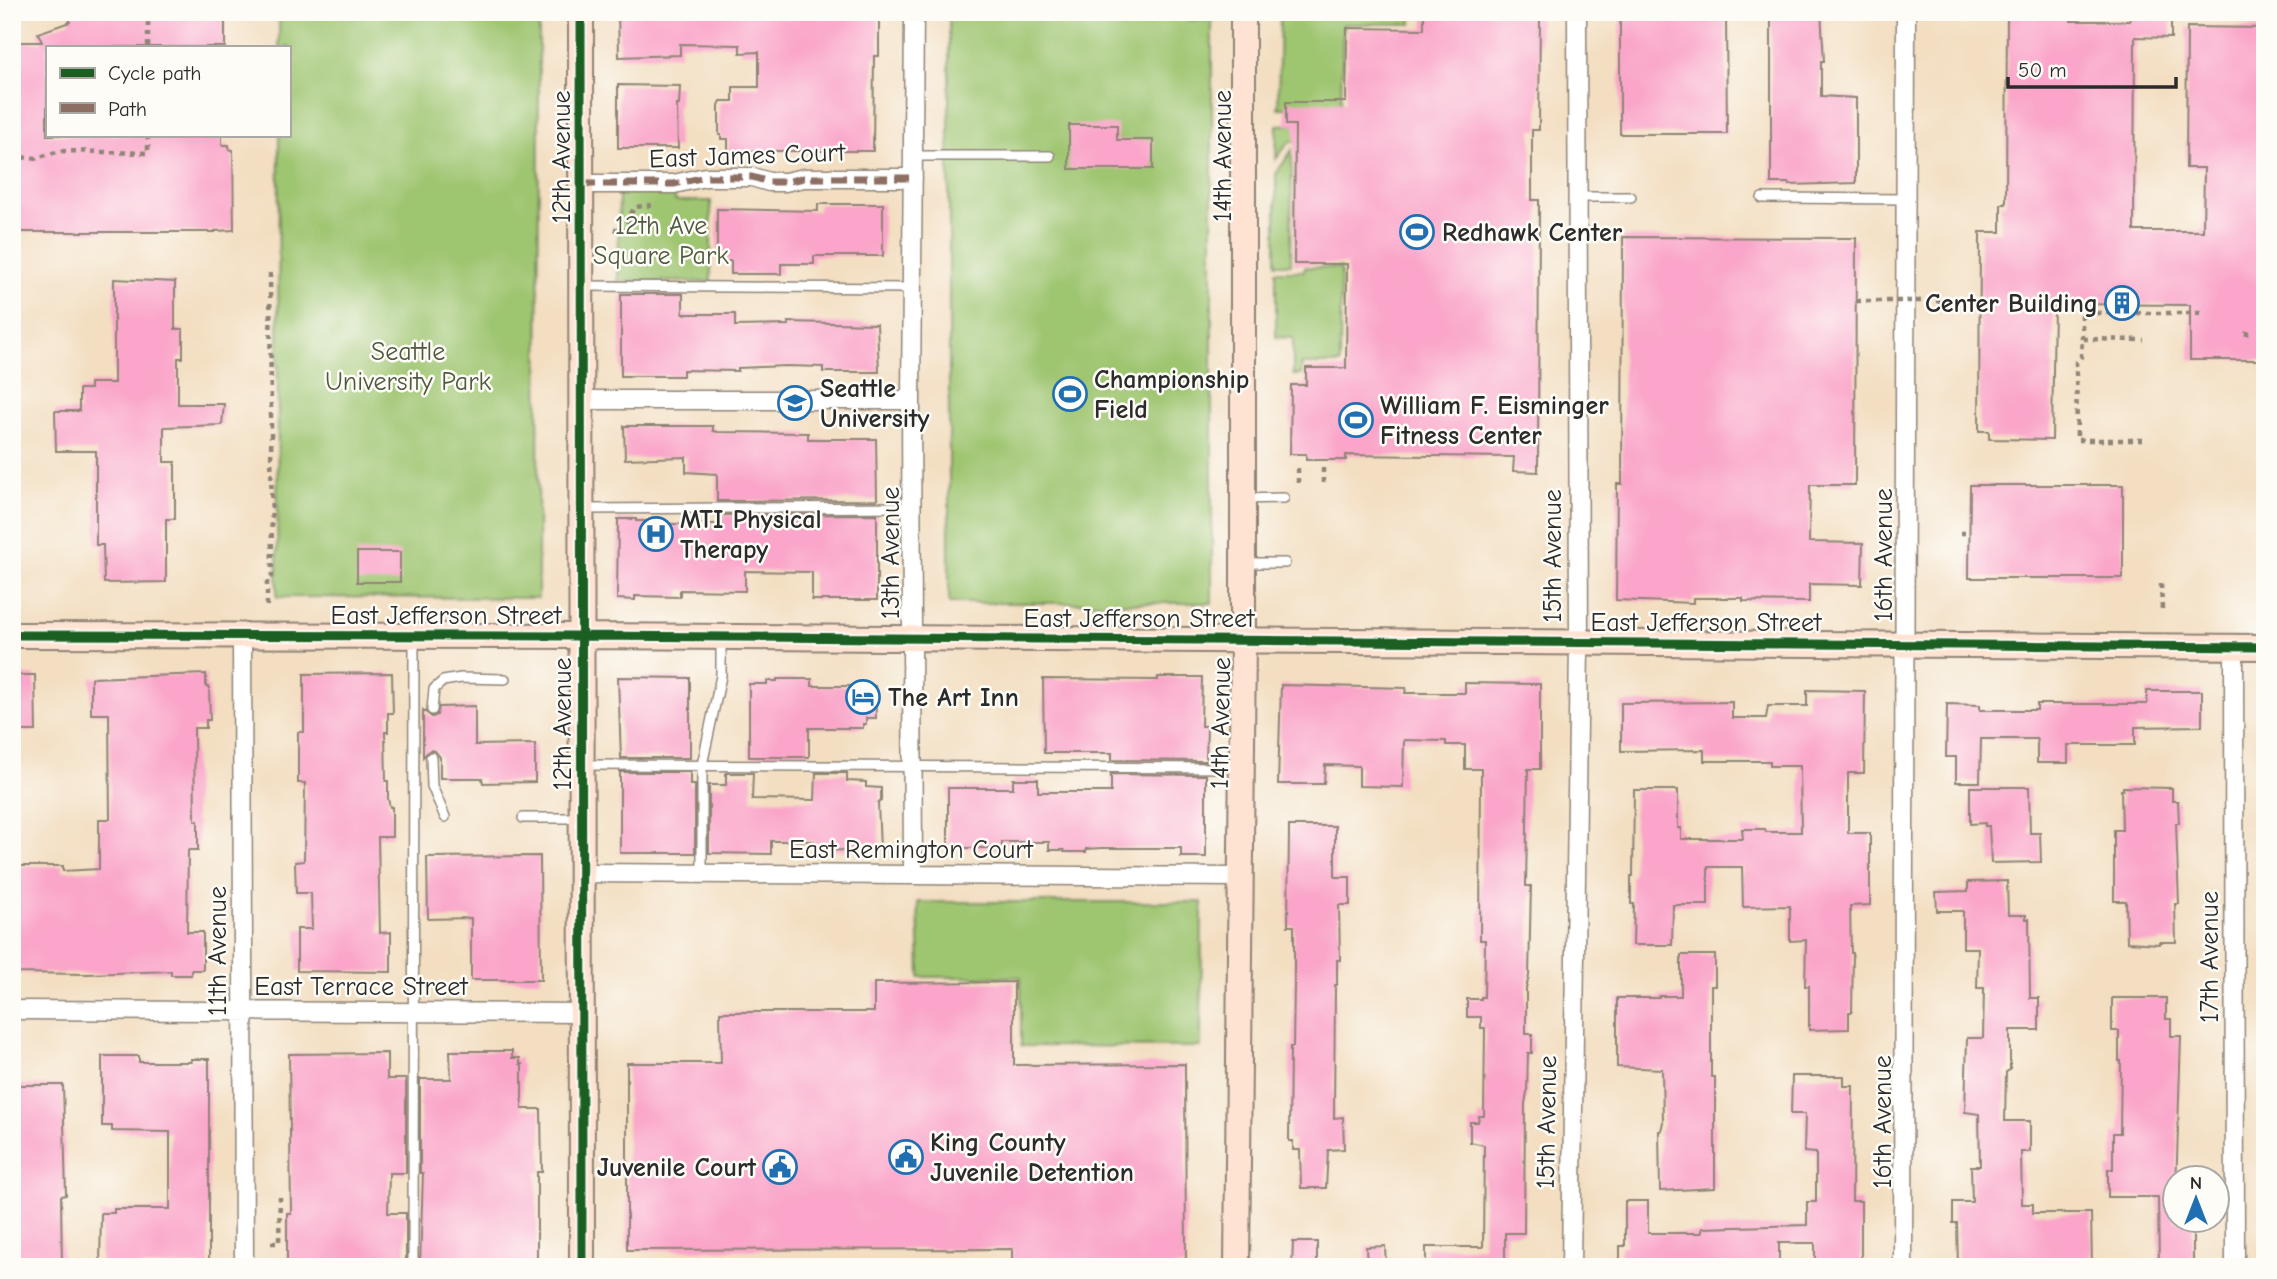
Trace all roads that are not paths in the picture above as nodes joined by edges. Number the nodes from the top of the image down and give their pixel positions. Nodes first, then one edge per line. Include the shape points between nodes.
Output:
1 (582, 12) edge
2 (914, 12) edge
3 (1243, 12) edge
4 (1577, 12) edge
5 (1906, 12) edge
6 (913, 156) junction
7 (1050, 156) dead end
8 (913, 178) junction
9 (582, 184) junction
10 (1577, 197) junction
11 (1631, 197) dead end
12 (1762, 198) dead end
13 (1906, 200) junction
14 (583, 286) junction
15 (912, 288) junction
16 (582, 400) junction
17 (911, 400) junction
18 (1284, 498) dead end
19 (1242, 499) junction
20 (911, 508) junction
21 (582, 509) junction
22 (1242, 563) junction
23 (1285, 563) dead end
24 (12, 635) edge
25 (242, 635) junction
26 (414, 636) junction
27 (583, 636) junction
28 (720, 637) junction
29 (912, 638) junction
30 (1242, 640) junction
31 (1579, 642) junction
32 (1904, 644) junction
33 (2234, 647) junction
34 (2265, 647) edge
35 (505, 679) dead end
36 (432, 710) dead end
37 (431, 757) dead end
38 (583, 765) junction
39 (702, 765) junction
40 (913, 766) junction
41 (1241, 768) junction
42 (445, 817) dead end
43 (523, 818) dead end
44 (583, 818) junction
45 (583, 873) junction
46 (702, 874) junction
47 (913, 875) junction
48 (1239, 877) junction
49 (12, 1010) edge
50 (244, 1012) junction
51 (413, 1012) junction
52 (583, 1013) junction
53 (244, 1267) edge
54 (413, 1267) edge
55 (582, 1267) edge
56 (1237, 1267) edge
57 (1571, 1267) edge
58 (1903, 1267) edge
59 (2235, 1267) edge

1 - 9 street, 12th Avenue
2 - 6 street, 13th Avenue
3 - 19 street, 14th Avenue
4 - 10 street, 15th Avenue
5 - 13 street, 16th Avenue
6 - 7 lane
6 - 8 street, 13th Avenue
8 - 9 street, East James Court via 769,182 752,177 705,177 674,184
8 - 15 street, 13th Avenue
9 - 14 street, 12th Avenue
10 - 11 lane
10 - 31 street, 15th Avenue
12 - 13 lane
13 - 32 street, 16th Avenue
14 - 15 lane
14 - 16 street, 12th Avenue
15 - 17 street, 13th Avenue
16 - 17 street
16 - 21 street, 12th Avenue
17 - 20 street, 13th Avenue
18 - 19 lane
19 - 22 street, 14th Avenue
20 - 21 lane
20 - 29 street, 13th Avenue
21 - 27 street, 12th Avenue
22 - 23 lane
22 - 30 street, 14th Avenue
24 - 25 street, East Jefferson Street
25 - 26 street, East Jefferson Street
25 - 50 street, 11th Avenue
26 - 27 street, East Jefferson Street
26 - 51 lane
27 - 28 street, East Jefferson Street
27 - 38 street, 12th Avenue
28 - 29 street, East Jefferson Street
28 - 39 lane via 721,676
29 - 30 street, East Jefferson Street
29 - 40 street, 13th Avenue
30 - 31 street, East Jefferson Street
30 - 41 street, 14th Avenue
31 - 32 street, East Jefferson Street
31 - 57 street, 15th Avenue
32 - 33 street, East Jefferson Street
32 - 58 street, 16th Avenue
33 - 34 street, East Jefferson Street
33 - 59 street, 17th Avenue
35 - 36 lane via 443,681 434,689
37 - 42 lane via 432,786
38 - 39 lane
38 - 44 street, 12th Avenue
39 - 40 lane
39 - 46 lane
40 - 41 lane
40 - 47 street, 13th Avenue
41 - 48 street, 14th Avenue
43 - 44 lane
44 - 45 street, 12th Avenue
45 - 46 street, East Remington Court
45 - 52 street, 12th Avenue
46 - 47 street, East Remington Court
47 - 48 street, East Remington Court
48 - 56 street, 14th Avenue
49 - 50 street, East Terrace Street
50 - 51 street, East Terrace Street
50 - 53 street, 11th Avenue
51 - 52 street, East Terrace Street
51 - 54 lane
52 - 55 street, 12th Avenue

